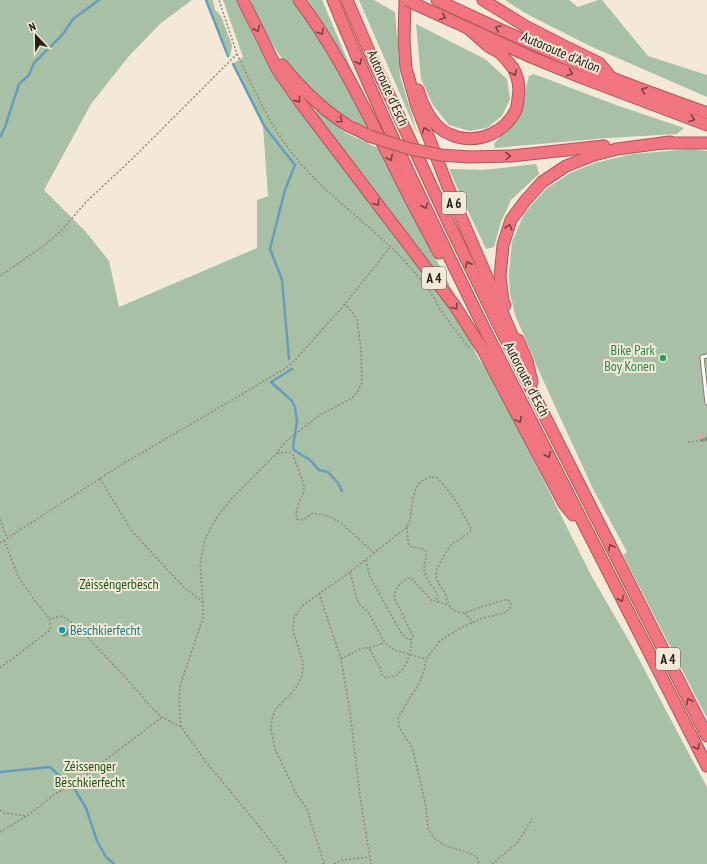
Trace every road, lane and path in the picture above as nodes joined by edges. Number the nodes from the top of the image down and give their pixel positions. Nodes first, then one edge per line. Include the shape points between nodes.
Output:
1 (219, 0) edge
2 (245, 0) edge
3 (299, 0) edge
4 (333, 0) edge
5 (347, 0) edge
6 (437, 0) edge
7 (483, 0) edge
8 (410, 1) edge
9 (470, 30) junction
10 (264, 42) junction
11 (237, 54) junction
12 (611, 77) junction
13 (707, 113) edge
14 (707, 125) edge
15 (670, 142) junction
16 (707, 144) edge
17 (390, 247) junction
18 (0, 276) edge
19 (344, 304) junction
20 (469, 348) dead end
21 (707, 356) edge
22 (518, 396) junction
23 (536, 398) junction
24 (707, 403) edge
25 (707, 440) edge
26 (688, 442) dead end
27 (277, 452) junction
28 (100, 479) junction
29 (0, 519) edge
30 (407, 527) junction
31 (584, 527) junction
32 (7, 538) junction
33 (4, 540) junction
34 (0, 543) edge
35 (374, 553) junction
36 (366, 560) junction
37 (350, 572) junction
38 (319, 593) junction
39 (436, 601) junction
40 (203, 602) junction
41 (449, 605) junction
42 (464, 613) junction
43 (50, 619) junction
44 (472, 623) junction
45 (411, 640) junction
46 (384, 643) junction
47 (369, 648) junction
48 (409, 655) junction
49 (340, 658) junction
50 (426, 659) junction
51 (0, 668) edge
52 (162, 717) junction
53 (181, 727) junction
54 (707, 736) edge
55 (707, 766) edge
56 (0, 810) edge
57 (27, 816) junction
58 (532, 819) dead end
59 (0, 832) edge
60 (369, 857) junction
61 (288, 864) edge
62 (323, 864) edge
63 (334, 864) edge
64 (371, 864) edge
65 (479, 864) edge
66 (492, 864) edge

1 - 11 path
2 -> 10 highway, A 4
3 -> 22 highway, A 4 via 331,46 492,358
4 -> 22 highway, Autoroute d'Esch / A 4 via 439,237
23 -> 5 highway, Autoroute d'Esch / A 4 via 452,230
12 -> 6 highway, Autoroute d'Arlon
7 - 12 highway via 525,26 599,63
8 -> 9 highway, Autoroute d'Arlon
9 -> 8 highway via 501,54 517,76 519,92 516,108 509,121 498,131 477,139 452,135 441,129 430,117 420,95 413,68
23 -> 8 highway, A 6 via 524,361 448,187 417,107 406,68 404,41
9 -> 14 highway, Autoroute d'Arlon via 580,77
10 -> 15 highway, bridge via 305,91 326,110 369,136 410,149 441,155 511,156
10 -> 31 highway, A 4 via 277,69 300,102 455,306 483,350 564,504
11 - 17 path via 257,97 289,150 326,191
11 - 18 path via 132,160 86,202 62,230
13 -> 12 highway, Autoroute d'Arlon
15 - 16 highway
23 -> 15 highway via 527,361 503,301 500,277 503,245 511,220 542,182 566,166 594,154
17 - 19 path
17 - 20 path via 422,281
19 - 27 path via 357,320 362,382 358,391 352,398 320,415 285,442
19 - 28 path via 289,366
21 - 24 lane via 702,357
22 -> 31 highway, Autoroute d'Esch / A 4
54 -> 23 highway, Autoroute d'Esch / A 4
25 - 26 path
27 - 35 path via 289,452 292,455 304,484 305,490 296,514 297,519 302,520 313,513 328,516 341,523
27 - 40 path via 234,496 212,524 204,542 200,565
28 - 32 path
28 - 40 path via 132,531 186,589
29 - 32 path
30 - 35 path
30 - 39 path via 409,546 426,551 424,572 438,596
30 - 41 path via 417,486 430,477 436,477 449,491 471,529 452,544 436,571
31 -> 55 highway, Autoroute d'Esch / A 4
32 - 33 path
33 - 34 path
33 - 43 path via 18,576
35 - 36 path
36 - 37 path
36 - 45 path via 370,577 402,634
37 - 38 path
37 - 46 path via 359,604 368,612
38 - 49 path
38 - 62 path via 302,606 294,618 293,631 303,662 302,676 296,688 275,710 272,730 275,749 297,795 307,809
39 - 41 path
39 - 45 path via 432,601 412,579 409,578 398,585 394,597 413,633
40 - 53 path via 203,618 180,686
41 - 42 path via 454,611
42 - 44 path
42 - 44 path via 504,600 511,604 510,609 504,613
43 - 51 path via 50,630
43 - 52 path via 62,616 76,625
44 - 50 path via 440,642
45 - 48 path
46 - 47 path
46 - 48 path
47 - 48 path via 382,675 387,678 400,672
47 - 49 path via 362,648
48 - 50 path
49 - 60 path via 350,712
50 - 65 path via 420,682 398,718 399,727 413,751 426,806 428,829 434,838 446,846 470,852 477,857
52 - 53 path
52 - 57 path
53 - 61 path
56 - 57 path
57 - 59 path
58 - 66 path via 518,842
60 - 63 path via 342,860
60 - 64 path

